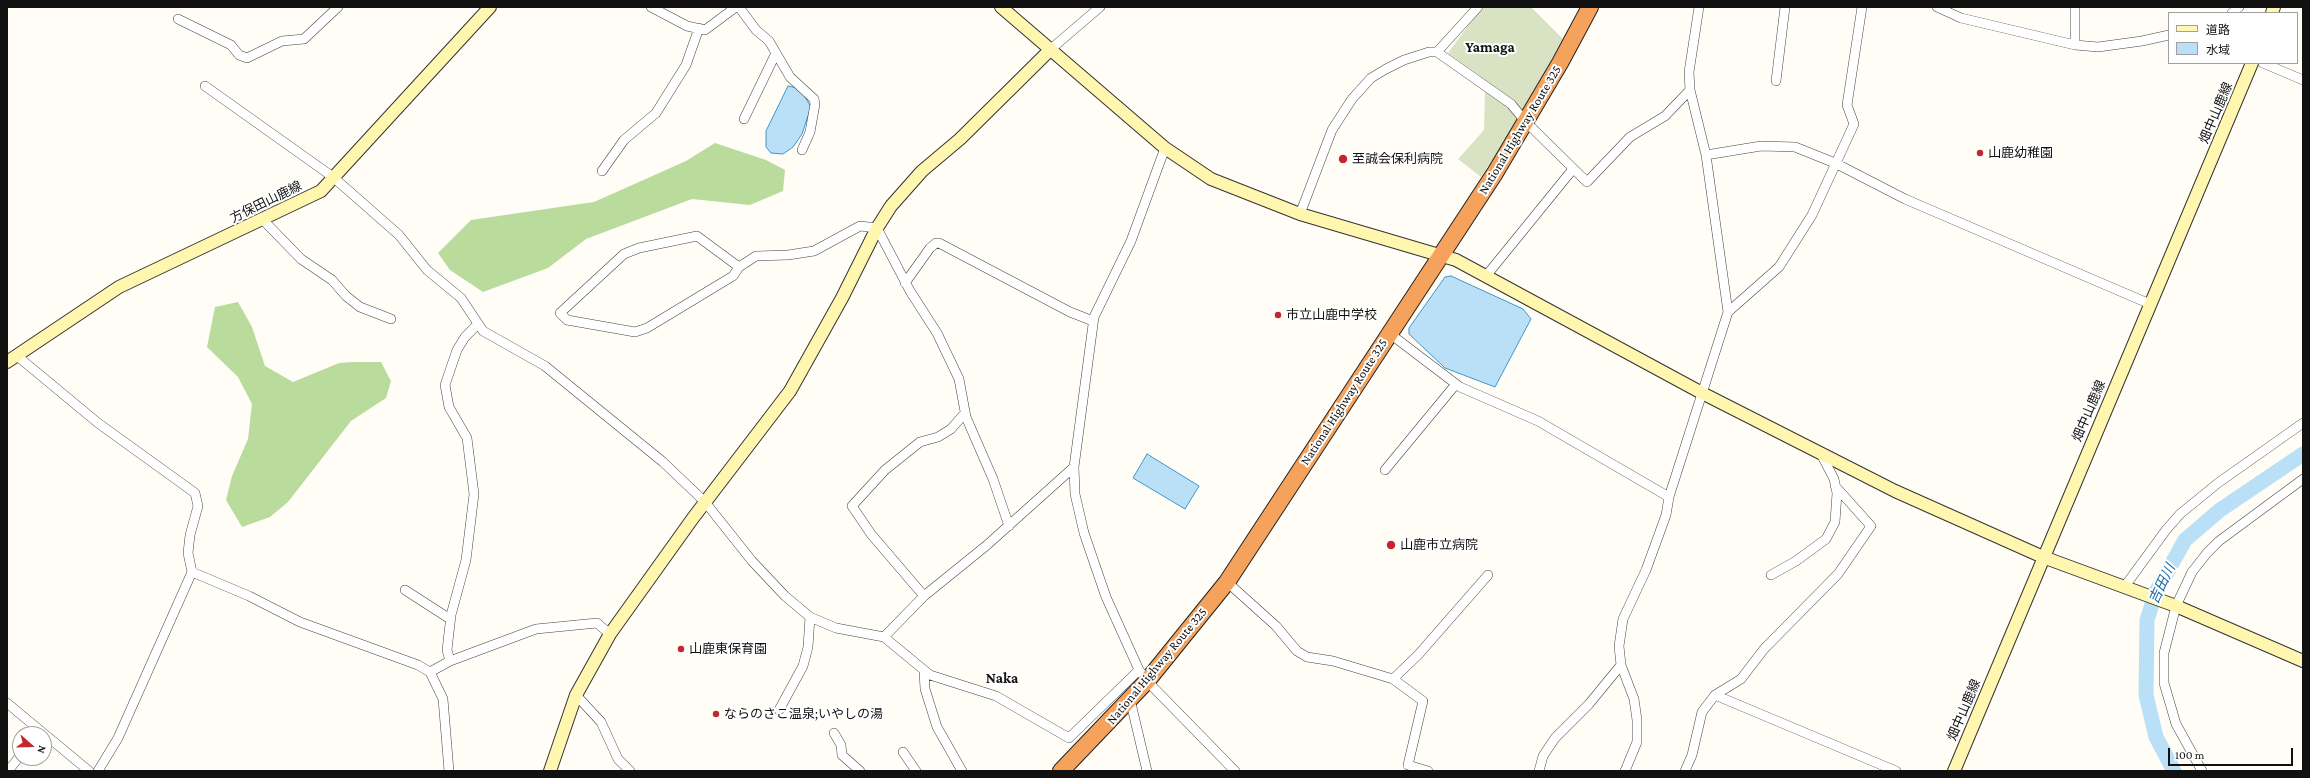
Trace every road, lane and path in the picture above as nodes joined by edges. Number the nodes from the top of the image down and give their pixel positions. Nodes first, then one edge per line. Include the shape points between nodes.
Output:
1 (338, 7) edge
2 (490, 7) edge
3 (651, 7) edge
4 (736, 7) edge
5 (740, 7) edge
6 (1001, 7) edge
7 (1100, 7) edge
8 (1478, 7) edge
9 (1590, 7) edge
10 (1699, 7) edge
11 (1785, 7) edge
12 (1862, 7) edge
13 (1937, 7) edge
14 (2075, 7) edge
15 (178, 19) dead end
16 (699, 28) junction
17 (2168, 35) edge
18 (2075, 45) junction
19 (1051, 49) junction
20 (1437, 52) junction
21 (776, 53) junction
22 (2252, 64) edge
23 (2265, 64) edge
24 (2303, 80) edge
25 (1776, 81) dead end
26 (205, 86) dead end
27 (1690, 90) junction
28 (744, 119) dead end
29 (1526, 121) junction
30 (1165, 148) junction
31 (802, 150) dead end
32 (1706, 155) junction
33 (1836, 163) junction
34 (1573, 169) junction
35 (602, 171) dead end
36 (333, 177) junction
37 (1300, 214) junction
38 (263, 220) junction
39 (877, 228) junction
40 (1442, 255) junction
41 (739, 267) junction
42 (1486, 276) junction
43 (905, 283) junction
44 (2150, 304) junction
45 (1728, 312) junction
46 (391, 319) dead end
47 (1093, 321) junction
48 (477, 325) junction
49 (1389, 333) junction
50 (11, 358) edge
51 (1456, 384) junction
52 (1702, 393) junction
53 (965, 413) junction
54 (2303, 423) edge
55 (1821, 454) junction
56 (1074, 467) junction
57 (1385, 470) dead end
58 (2303, 479) edge
59 (1835, 486) junction
60 (1669, 497) junction
61 (705, 502) junction
62 (1009, 526) junction
63 (2043, 557) junction
64 (192, 572) junction
65 (1488, 574) dead end
66 (1771, 575) dead end
67 (1227, 582) junction
68 (2125, 586) junction
69 (405, 590) dead end
70 (924, 596) junction
71 (2176, 606) junction
72 (810, 616) junction
73 (450, 619) junction
74 (610, 634) junction
75 (884, 636) junction
76 (450, 661) junction
77 (2303, 661) edge
78 (1621, 665) junction
79 (924, 671) junction
80 (430, 672) junction
81 (1143, 676) junction
82 (1392, 679) junction
83 (576, 695) junction
84 (1715, 695) junction
85 (1130, 699) junction
86 (7, 703) edge
87 (779, 710) dead end
88 (33, 726) edge
89 (834, 733) dead end
90 (52, 742) edge
91 (903, 752) dead end
92 (1627, 769) edge
93 (89, 771) edge
94 (98, 771) edge
95 (449, 771) edge
96 (550, 771) edge
97 (630, 771) edge
98 (860, 771) edge
99 (916, 771) edge
100 (962, 771) edge
101 (1061, 771) edge
102 (1147, 771) edge
103 (1236, 771) edge
104 (1428, 771) edge
105 (1539, 771) edge
106 (1684, 771) edge
107 (1896, 771) edge
108 (1954, 771) edge
109 (2202, 771) edge

1 - 15 street via 304,39 282,41 246,58 239,55 231,45
2 - 36 street, 方保田山鹿線
3 - 16 street via 686,26
4 - 16 street via 704,30
5 - 21 street
6 - 19 street
7 - 19 street
8 - 20 street
9 - 29 highway, National Highway Route 325
10 - 27 street via 1689,72
11 - 25 street
12 - 33 street via 1847,105 1854,124
13 - 18 street via 1961,18
14 - 18 street
16 - 35 street via 686,65 656,113 624,140
17 - 18 street via 2098,46
19 - 30 street
19 - 39 street via 960,138 922,171 891,206
20 - 29 street via 1511,104
20 - 37 street via 1404,60 1386,69 1371,78 1352,99 1332,130
21 - 28 street
21 - 31 street via 790,77 806,90 815,104 810,132
22 - 44 street, 畑中山鹿線
23 - 24 street
26 - 36 street
27 - 32 street
27 - 34 street via 1665,116 1630,137 1587,182
29 - 34 street
29 - 40 highway, National Highway Route 325
30 - 37 street via 1211,180
30 - 47 street via 1131,241
32 - 33 street via 1761,146 1796,147
32 - 45 street
33 - 44 street via 1905,199
33 - 45 street via 1812,215 1778,267
34 - 42 street
36 - 38 street, 方保田山鹿線 via 321,191
36 - 48 street via 398,235 427,270 461,298
37 - 40 street
38 - 46 street via 301,259 332,280 360,307
38 - 50 street, 方保田山鹿線 via 119,287
39 - 41 street via 860,226 814,251 756,256
39 - 43 street
39 - 61 street via 835,312 790,392
40 - 42 street
40 - 49 highway, National Highway Route 325
41 - 41 street via 733,276 647,328 635,332 567,320 560,313 624,254 639,248 697,236
42 - 52 street
43 - 47 street via 936,243 1070,312
43 - 53 street via 937,333 959,379
44 - 63 street, 畑中山鹿線
45 - 52 street
47 - 56 street
48 - 61 street via 494,338 545,366 663,462
48 - 73 street via 464,337 457,350 446,384 449,407 467,438 474,494 466,560
49 - 51 street
49 - 67 highway, National Highway Route 325
50 - 64 street via 195,493 198,506 188,553
51 - 57 street
51 - 60 street via 1538,420
52 - 55 street
52 - 60 street
53 - 62 street via 993,479
53 - 70 street via 951,429 938,437 920,442 884,470 852,506 871,534
54 - 68 street via 2218,483 2180,514
55 - 59 street
55 - 63 street via 1895,491
56 - 62 street
56 - 81 street via 1075,494 1084,533 1106,597
58 - 71 street via 2207,553 2192,572
59 - 66 street via 1835,522 1826,539
59 - 84 street via 1871,526 1838,574 1764,649 1741,679
60 - 78 street via 1666,515 1646,570 1623,619 1619,646
61 - 72 street via 752,561 785,596
61 - 74 street
62 - 70 street
63 - 68 street
63 - 108 street, 畑中山鹿線
64 - 80 street via 249,596 300,622 418,664
64 - 94 street via 118,738
65 - 82 street via 1418,655
67 - 81 highway, National Highway Route 325
67 - 82 street via 1276,626 1297,651 1307,657 1333,661
68 - 71 street
69 - 73 street
70 - 75 street
71 - 77 street
71 - 109 street via 2164,653 2164,683 2176,724
72 - 75 street via 836,628
72 - 87 street via 808,647 803,666
73 - 76 street via 447,650
74 - 76 street via 597,624 536,629
74 - 83 street
75 - 79 street
76 - 80 street
78 - 92 street via 1634,699 1637,720 1637,742
78 - 105 street via 1589,704 1555,738 1543,756
79 - 81 street via 996,696 1069,738
79 - 100 street via 925,689 937,726
80 - 95 street via 443,699
81 - 85 highway, National Highway Route 325
81 - 103 street
82 - 104 street via 1423,701 1408,764
83 - 96 street
83 - 97 street via 601,722 618,760
84 - 106 street via 1702,712 1692,755
84 - 107 street
85 - 101 highway, National Highway Route 325
85 - 102 street
86 - 88 street
89 - 98 street via 841,745 842,755
90 - 93 street
91 - 99 street

